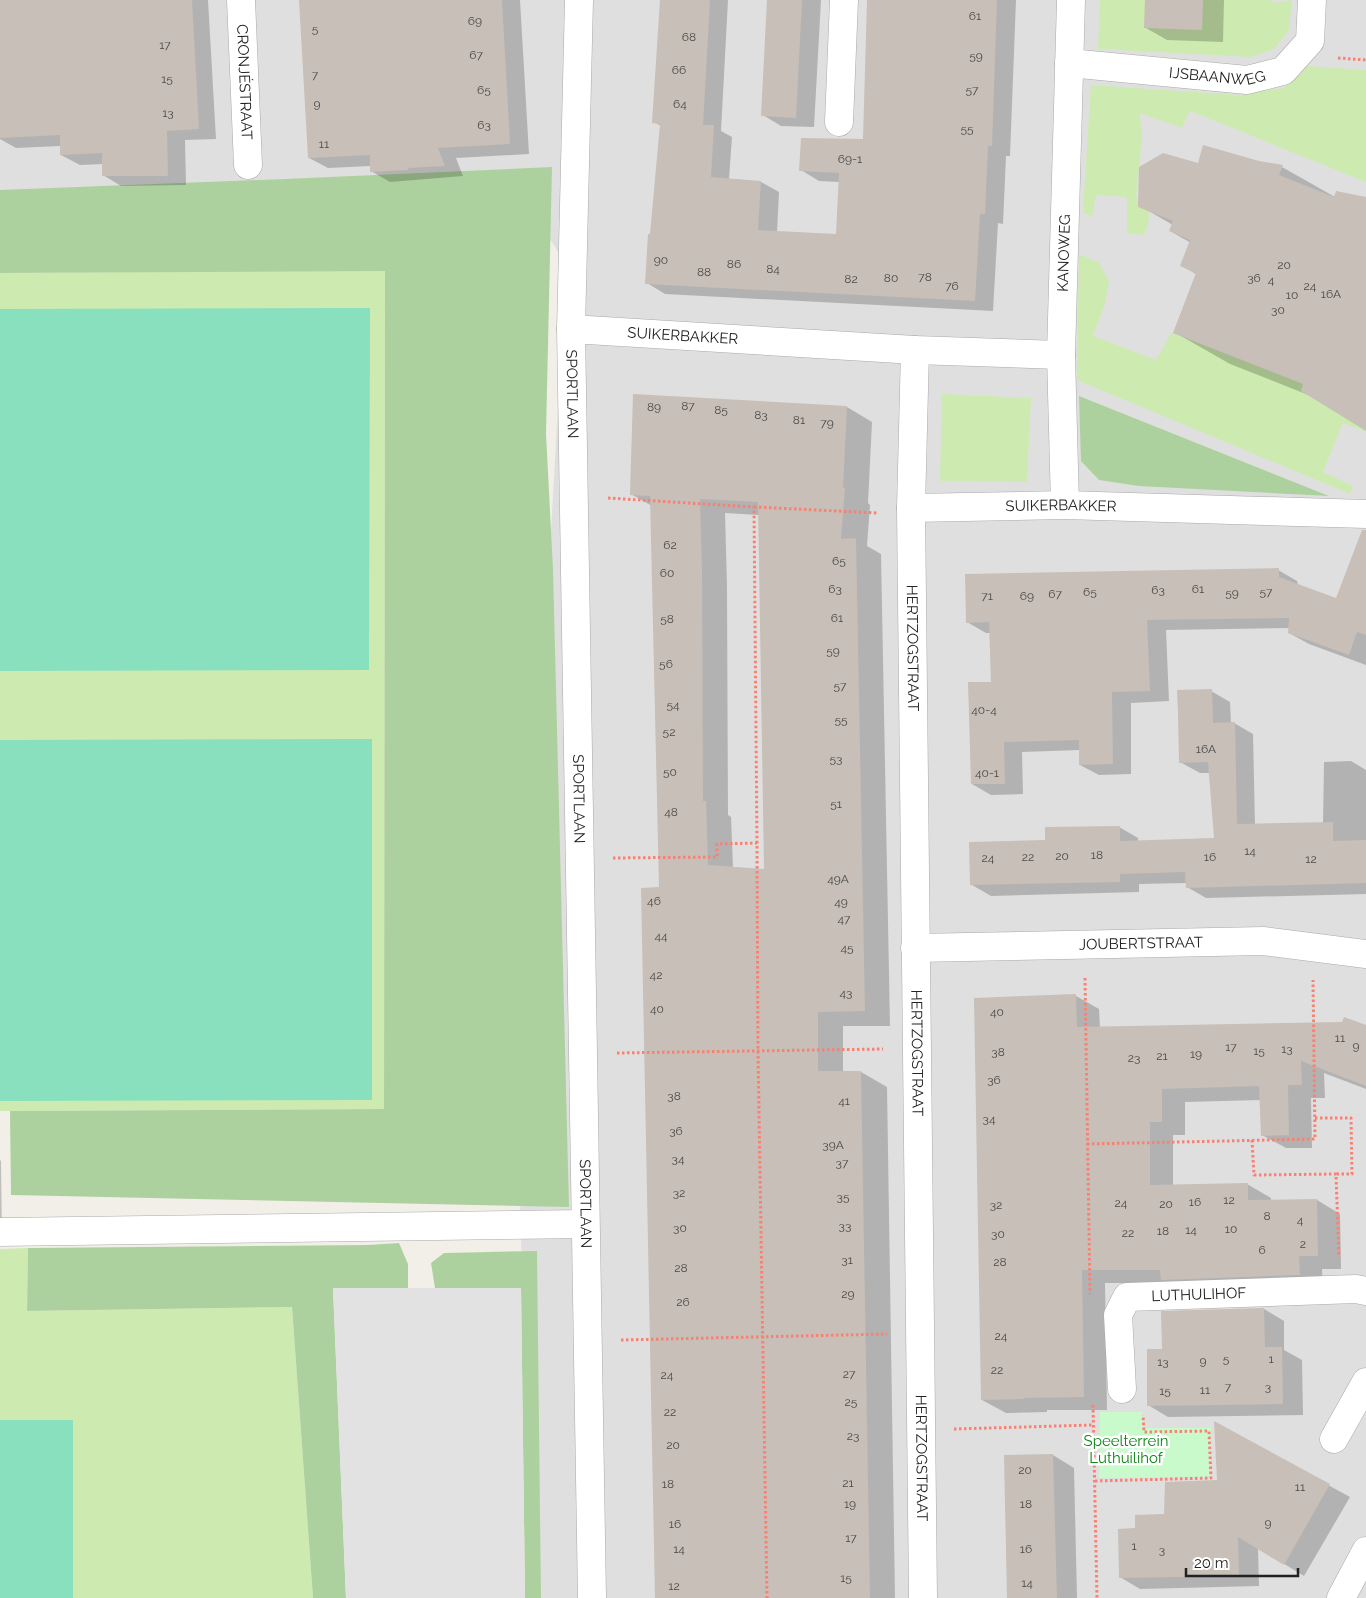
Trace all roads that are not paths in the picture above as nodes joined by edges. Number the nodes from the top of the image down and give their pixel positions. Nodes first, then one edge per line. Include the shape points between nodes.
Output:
1 (241, 0) edge
2 (579, 0) edge
3 (844, 0) edge
4 (1071, 0) edge
5 (1312, 0) edge
6 (1069, 63) junction
7 (839, 122) dead end
8 (248, 165) dead end
9 (571, 330) junction
10 (915, 350) junction
11 (1061, 355) junction
12 (1065, 506) junction
13 (911, 511) junction
14 (1366, 514) edge
15 (915, 948) junction
16 (1366, 954) edge
17 (585, 1224) junction
18 (0, 1232) edge
19 (1353, 1291) edge
20 (1366, 1382) edge
21 (1122, 1389) dead end
22 (1334, 1439) dead end
23 (1366, 1551) edge
24 (592, 1598) edge
25 (923, 1598) edge
26 (1341, 1598) edge

1 - 8 street, CRONJÉSTRAAT
2 - 9 street, SPORTLAAN
3 - 7 street
4 - 6 street, KANOWEG
5 - 6 street, IJSBAANWEG via 1310,41 1283,71 1274,74 1247,80
6 - 11 street, KANOWEG
9 - 10 street, SUIKERBAKKER
9 - 17 street, SPORTLAAN
10 - 11 street, SUIKERBAKKER
10 - 13 street
11 - 12 street, KANOWEG
12 - 13 street, SUIKERBAKKER
12 - 14 street, SUIKERBAKKER
13 - 15 street, HERTZOGSTRAAT
15 - 16 street, JOUBERTSTRAAT via 1263,941
15 - 25 street, HERTZOGSTRAAT
17 - 18 street
17 - 24 street, SPORTLAAN
19 - 21 street, LUTHULIHOF via 1127,1297 1118,1315
20 - 22 street
23 - 26 street

